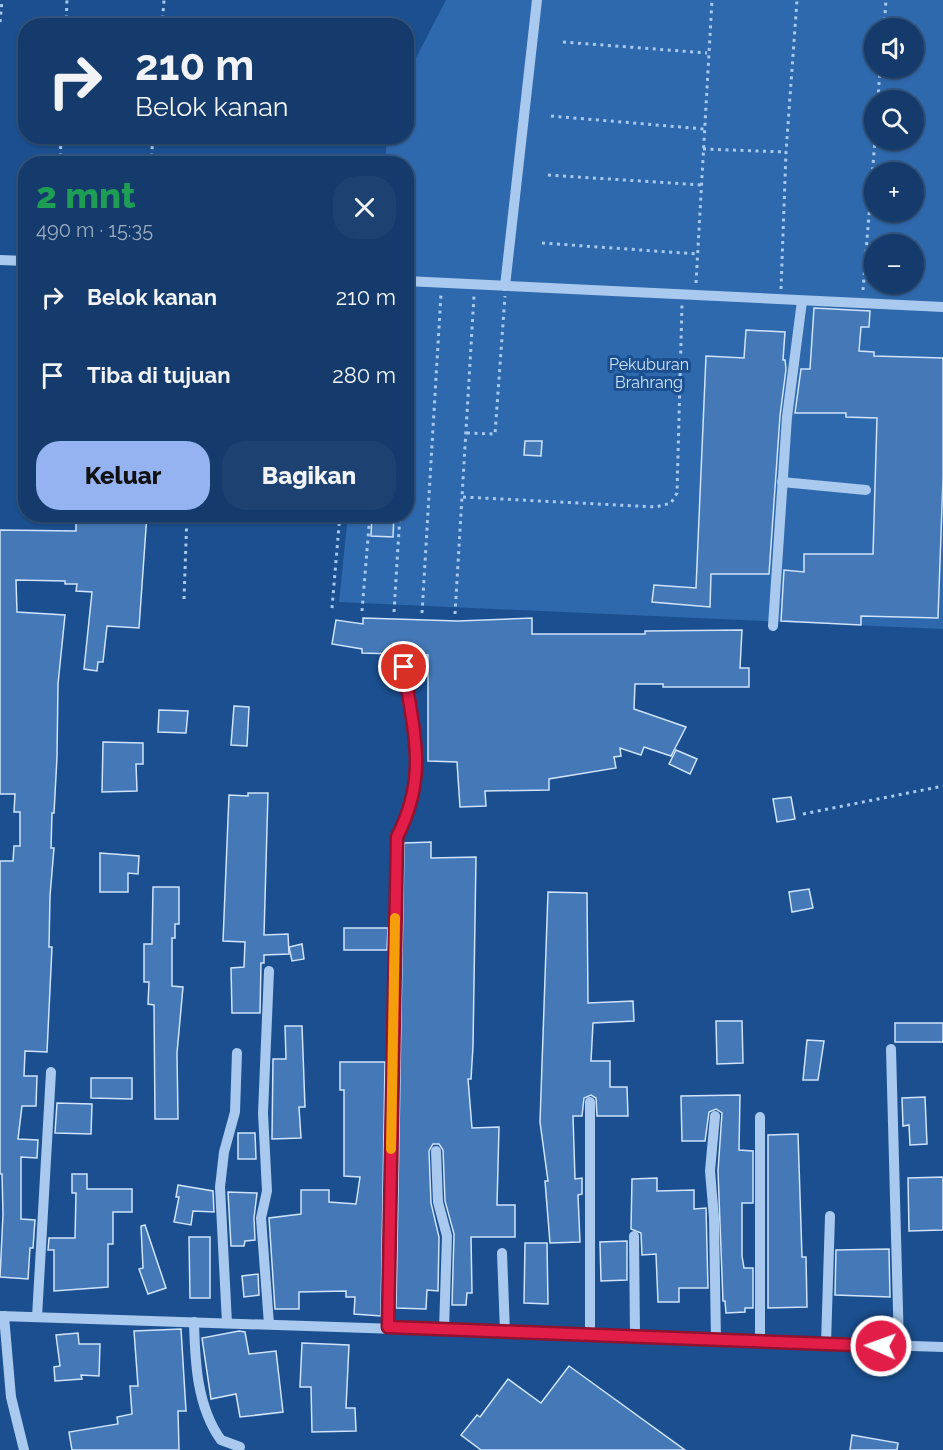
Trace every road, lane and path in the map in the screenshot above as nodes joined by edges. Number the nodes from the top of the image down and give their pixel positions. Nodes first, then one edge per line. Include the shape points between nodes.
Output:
1 (2, 0) edge
2 (67, 0) edge
3 (164, 0) edge
4 (537, 0) edge
5 (712, 0) edge
6 (797, 0) edge
7 (886, 0) edge
8 (66, 18) edge
9 (163, 18) edge
10 (885, 18) edge
11 (0, 22) edge
12 (563, 42) dead end
13 (707, 53) junction
14 (551, 116) dead end
15 (704, 129) junction
16 (703, 149) junction
17 (874, 150) edge
18 (786, 152) junction
19 (548, 175) dead end
20 (701, 185) junction
21 (542, 243) dead end
22 (698, 255) junction
23 (0, 260) edge
24 (18, 261) edge
25 (414, 281) edge
26 (441, 283) junction
27 (474, 285) junction
28 (505, 286) junction
29 (683, 294) junction
30 (695, 295) junction
31 (780, 299) junction
32 (802, 301) junction
33 (862, 303) junction
34 (943, 307) edge
35 (466, 433) junction
36 (782, 482) junction
37 (866, 490) dead end
38 (463, 497) junction
39 (187, 522) edge
40 (339, 522) edge
41 (369, 522) edge
42 (400, 522) edge
43 (184, 599) dead end
44 (332, 608) dead end
45 (362, 611) dead end
46 (394, 612) dead end
47 (422, 613) dead end
48 (455, 614) dead end
49 (772, 626) dead end
50 (404, 667) dead end
51 (943, 786) edge
52 (803, 814) dead end
53 (269, 971) dead end
54 (891, 1049) dead end
55 (237, 1053) dead end
56 (51, 1072) dead end
57 (590, 1102) dead end
58 (715, 1116) dead end
59 (760, 1117) dead end
60 (436, 1152) dead end
61 (830, 1216) dead end
62 (634, 1236) dead end
63 (502, 1253) dead end
64 (2, 1316) edge
65 (37, 1317) junction
66 (194, 1322) junction
67 (227, 1323) junction
68 (269, 1324) junction
69 (388, 1327) junction
70 (444, 1330) junction
71 (506, 1332) junction
72 (590, 1335) junction
73 (635, 1336) junction
74 (716, 1341) junction
75 (760, 1341) junction
76 (826, 1344) junction
77 (899, 1347) junction
78 (943, 1347) edge
79 (240, 1447) dead end
80 (24, 1450) edge

1 - 11 path
2 - 8 path
3 - 9 path
4 - 28 street
5 - 13 path
6 - 18 path
7 - 10 path
12 - 13 path
13 - 15 path
14 - 15 path
15 - 16 path
16 - 18 path
16 - 20 path
17 - 33 path
18 - 31 path
19 - 20 path
20 - 22 path
21 - 22 path
22 - 30 path
23 - 24 street
25 - 26 street
26 - 27 street
26 - 47 path
27 - 28 street
27 - 35 path
28 - 29 street
28 - 35 path via 495,434
29 - 30 street
29 - 38 path via 677,493 671,503 656,507
30 - 31 street
31 - 32 street
32 - 33 street
32 - 36 street
33 - 34 street
35 - 38 path
36 - 37 street
36 - 49 street
38 - 48 path
39 - 43 path
40 - 44 path
41 - 45 path
42 - 46 path
50 - 69 street via 418,773 409,814 397,837
51 - 52 path
53 - 68 street via 263,1113 267,1191 261,1218
54 - 77 street
55 - 67 street via 236,1112 224,1152 220,1199
56 - 65 street
57 - 72 street
58 - 74 street via 710,1171
59 - 75 street
60 - 70 street via 438,1202 447,1236
61 - 76 street
62 - 73 street
63 - 71 street
64 - 65 street
64 - 80 street via 11,1397
65 - 66 street
66 - 67 street
66 - 79 street via 195,1367 209,1418 221,1440
67 - 68 street
68 - 69 street
69 - 70 street
70 - 71 street
71 - 72 street
72 - 73 street
73 - 74 street
74 - 75 street
75 - 76 street
76 - 77 street
77 - 78 street

